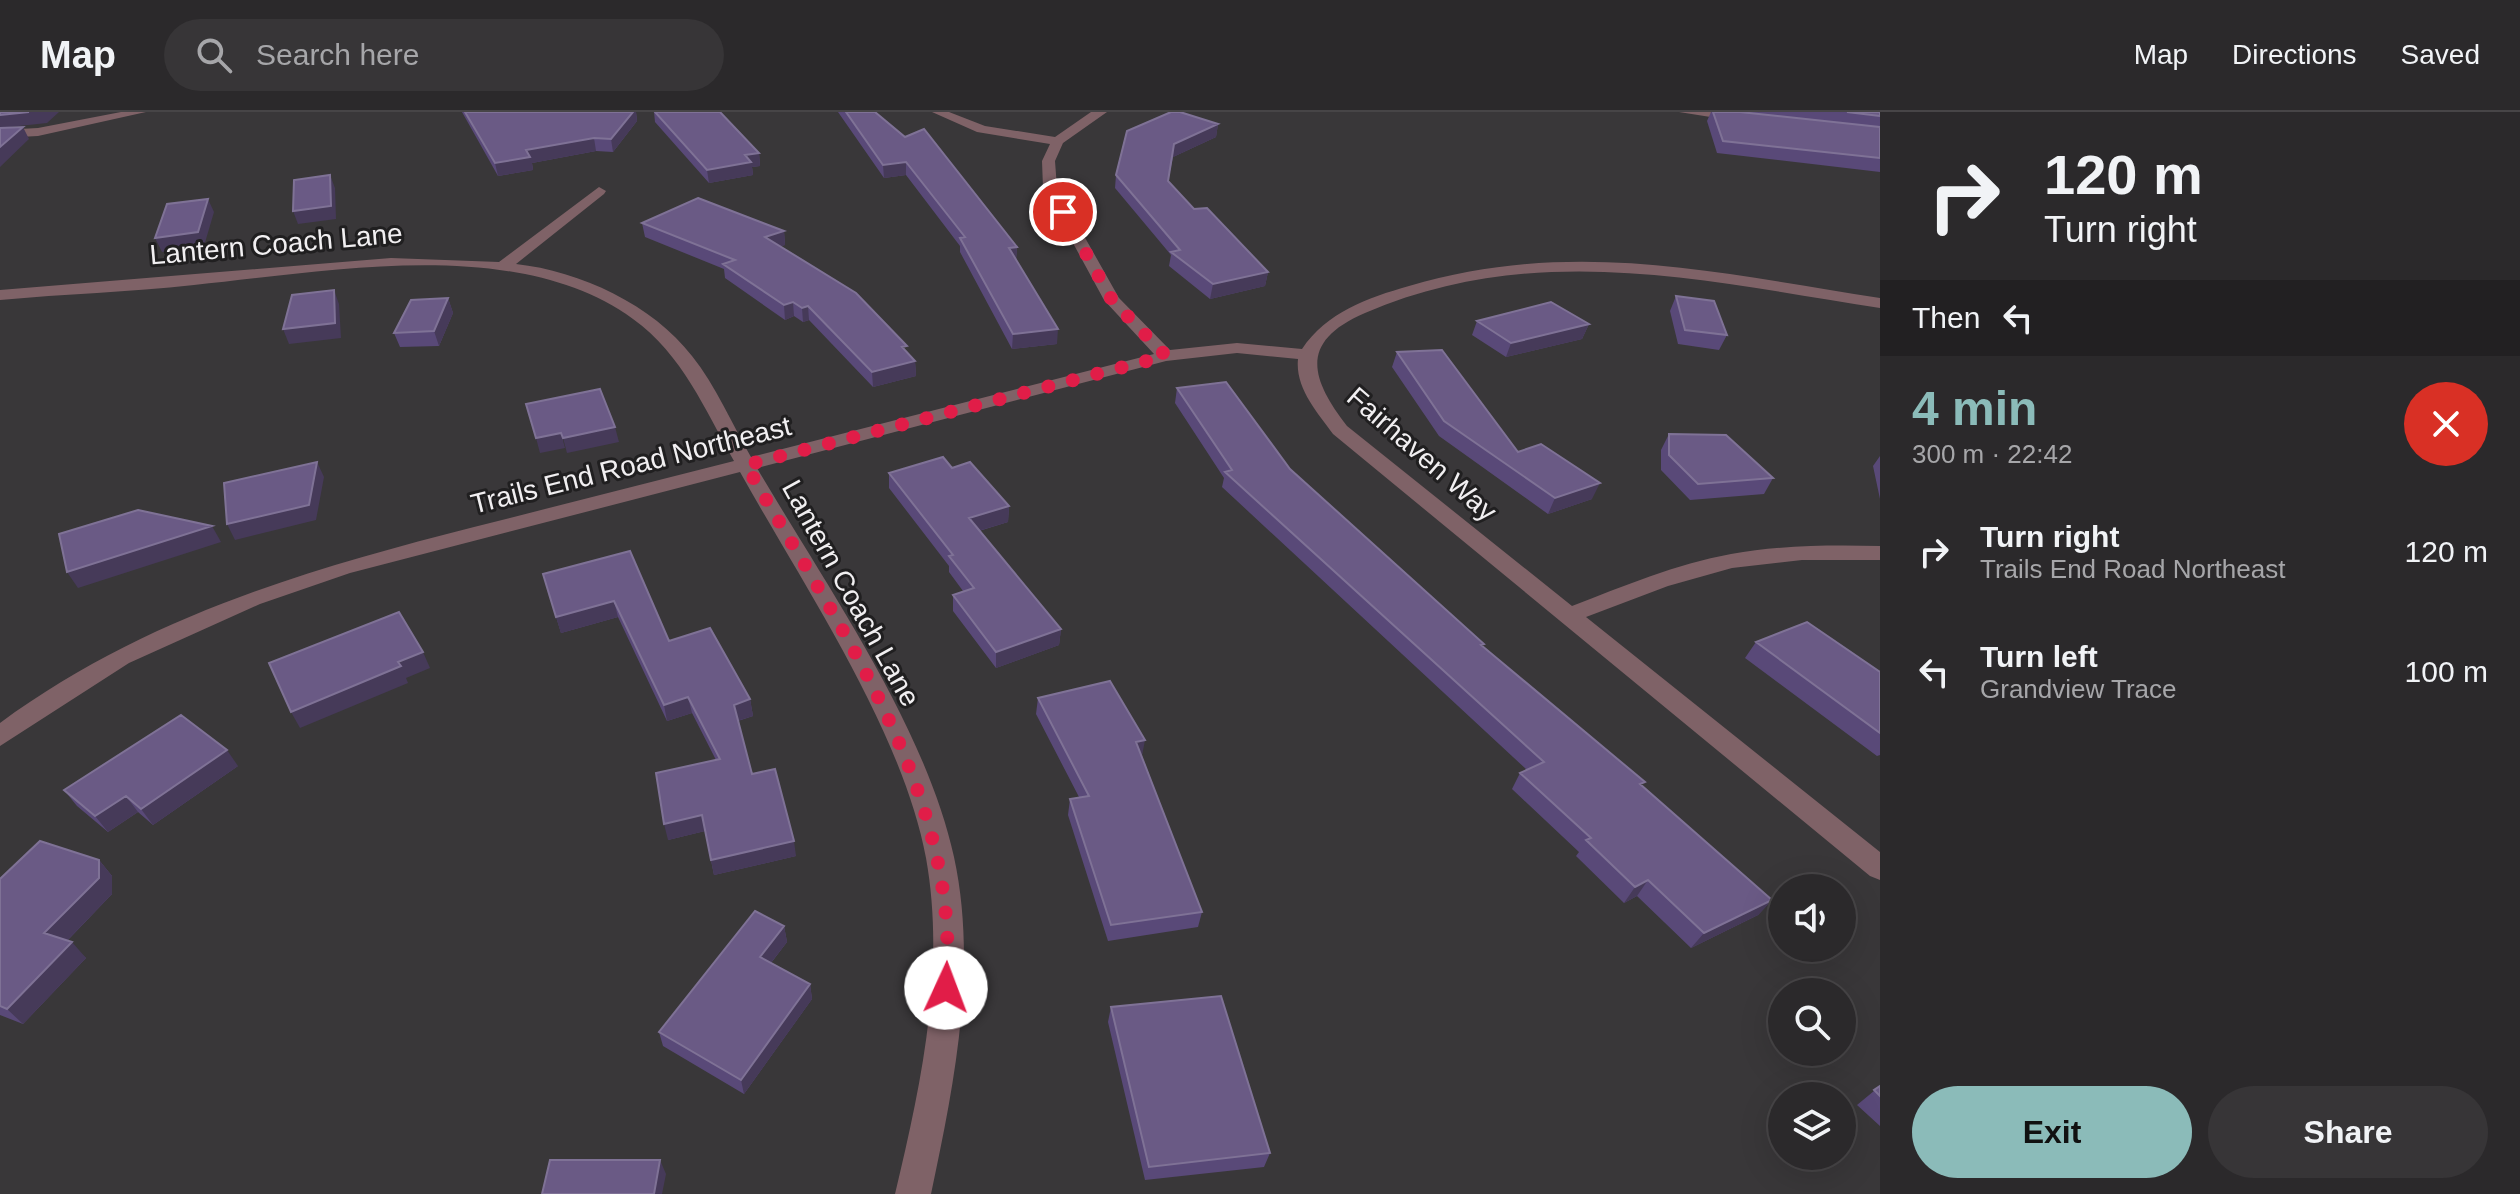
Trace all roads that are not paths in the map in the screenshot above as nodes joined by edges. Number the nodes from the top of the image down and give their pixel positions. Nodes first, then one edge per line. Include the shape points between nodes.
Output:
1 (140, 112) edge
2 (938, 112) edge
3 (1101, 112) edge
4 (1685, 112) edge
5 (1760, 120) edge
6 (0, 134) edge
7 (1057, 141) junction
8 (599, 191) dead end
9 (503, 267) junction
10 (0, 295) edge
11 (1880, 303) edge
12 (1308, 355) junction
13 (1166, 356) junction
14 (746, 465) junction
15 (1880, 553) edge
16 (1567, 616) junction
17 (0, 736) edge
18 (1880, 868) edge
19 (913, 1194) edge

1 - 6 street
2 - 7 street via 982,129
3 - 7 street
4 - 5 street
7 - 13 street via 1045,170 1050,188 1112,300
8 - 9 street
9 - 10 street, Lantern Coach Lane via 389,262
9 - 14 street, Lantern Coach Lane via 601,295 667,336
11 - 12 street via 1625,267 1542,265 1492,271 1377,301 1342,315 1320,333
12 - 13 street, Trails End Road Northeast via 1237,348
12 - 16 street, Fairhaven Way via 1308,376 1319,403 1340,430
13 - 14 street, Trails End Road Northeast
14 - 17 street, Trails End Road Northeast via 269,591 141,645
14 - 19 street, Lantern Coach Lane via 896,736 940,859 948,962 936,1092
15 - 16 street via 1753,557 1694,571
16 - 18 street, Fairhaven Way

